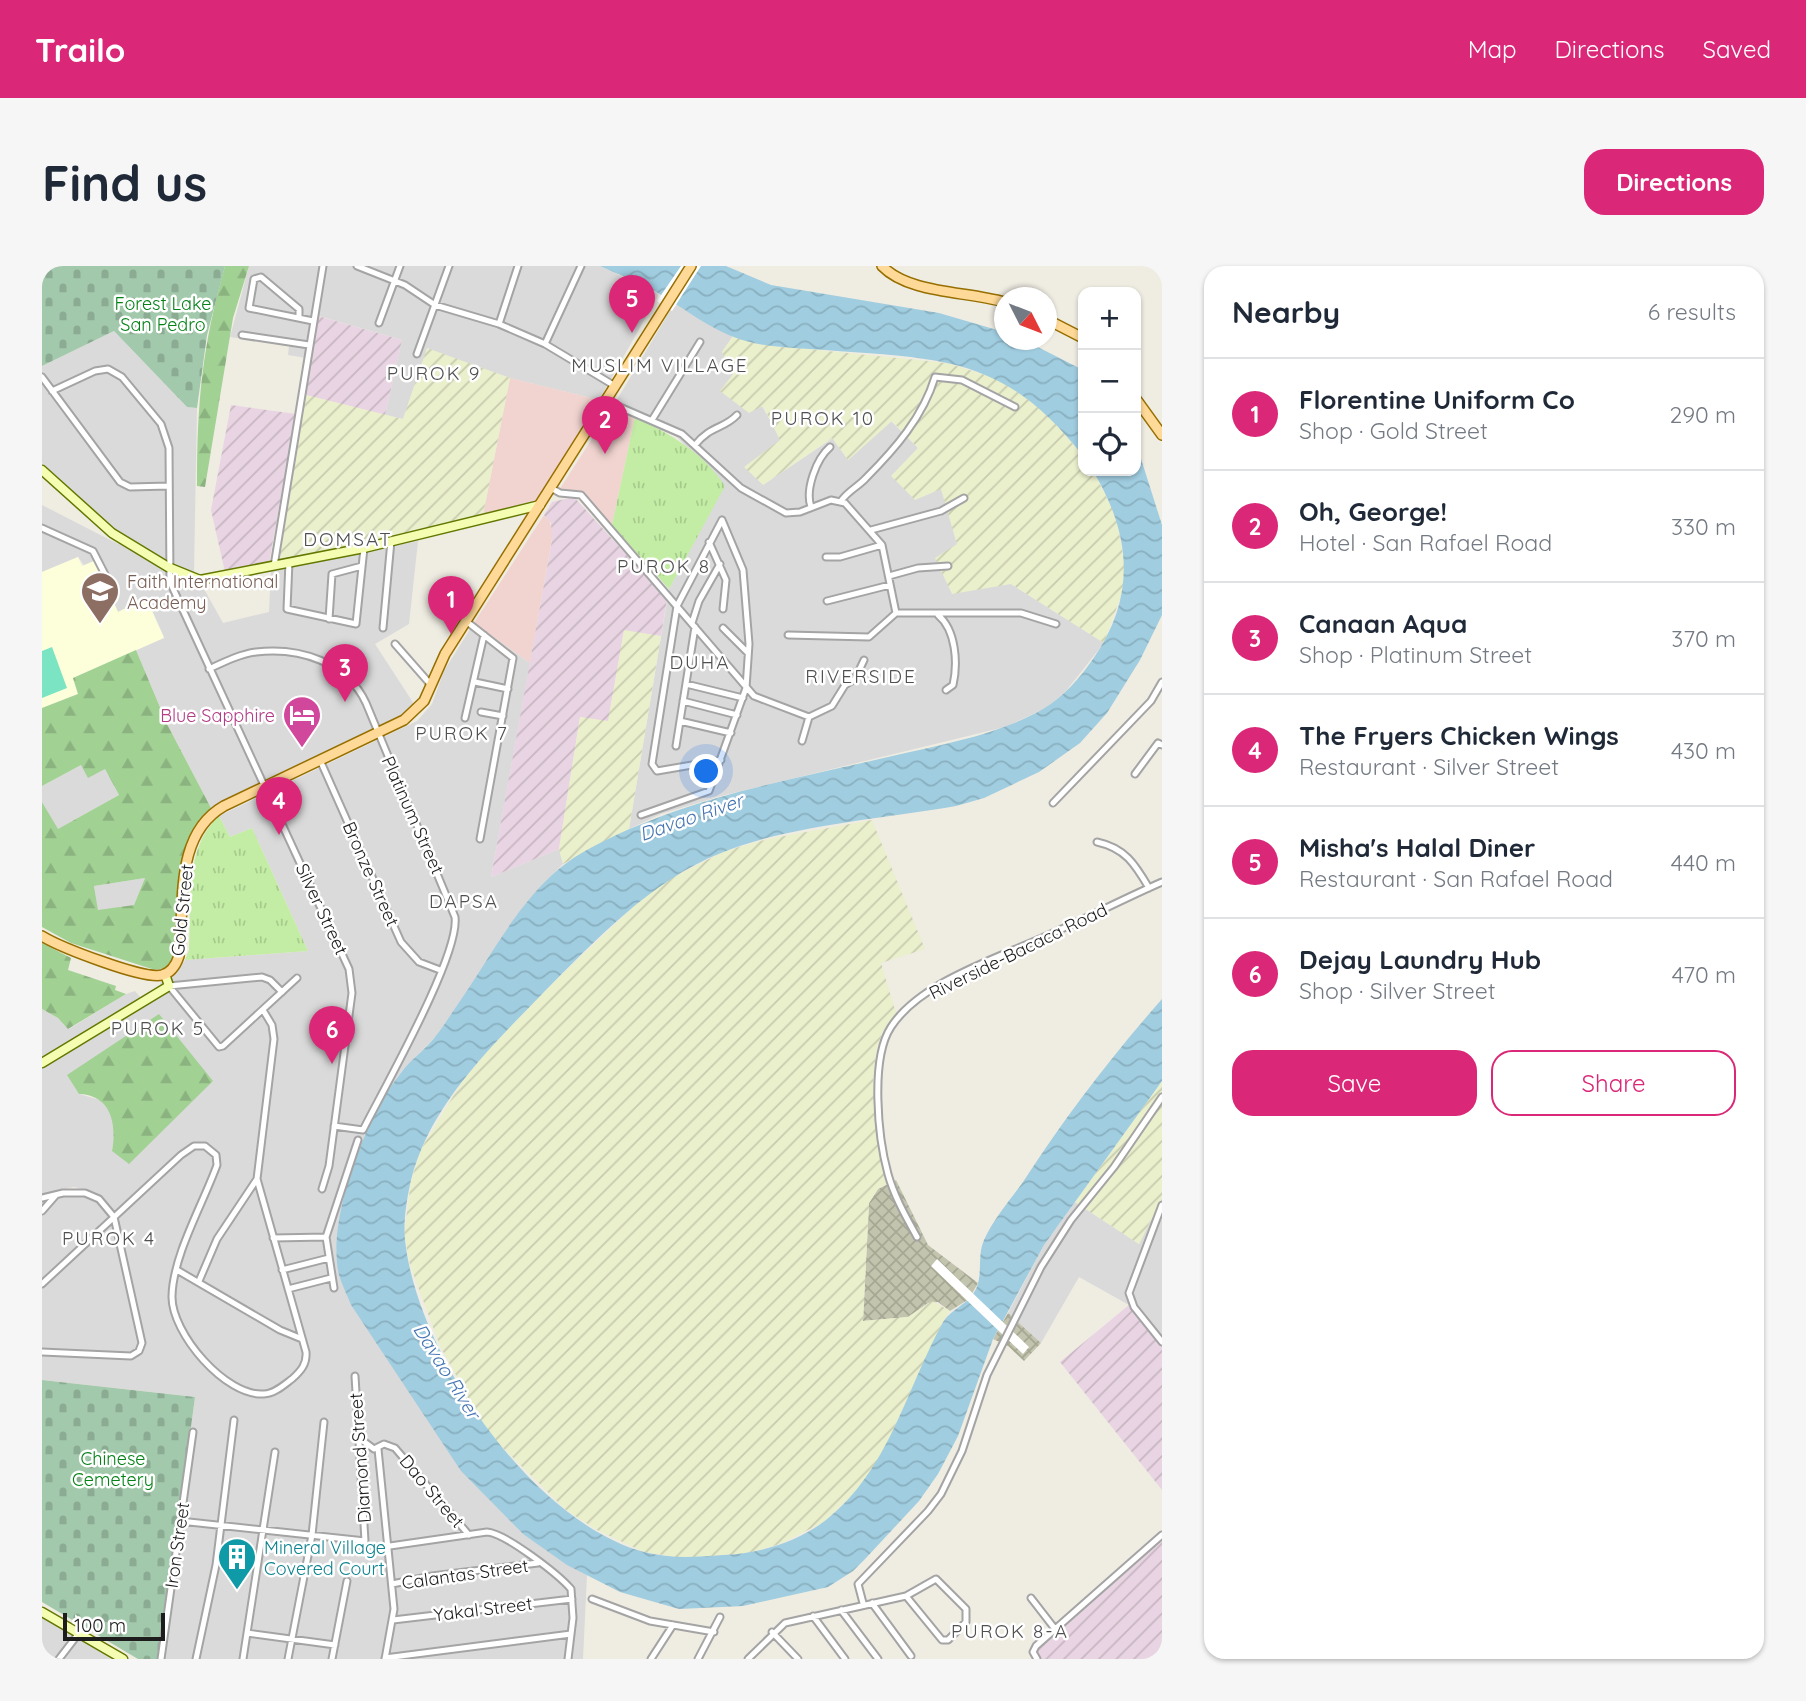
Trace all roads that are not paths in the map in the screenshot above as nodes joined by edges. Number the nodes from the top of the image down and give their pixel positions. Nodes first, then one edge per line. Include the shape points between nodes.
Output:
1 (324, 266) edge
2 (357, 266) edge
3 (400, 266) edge
4 (449, 266) edge
5 (518, 266) edge
6 (581, 266) edge
7 (691, 266) edge
8 (882, 266) edge
9 (395, 281) junction
10 (994, 300) edge
11 (435, 306) junction
12 (299, 316) junction
13 (313, 321) junction
14 (379, 323) dead end
15 (499, 324) junction
16 (1057, 325) edge
17 (242, 335) dead end
18 (1078, 335) edge
19 (700, 342) dead end
20 (545, 344) junction
21 (309, 345) junction
22 (417, 354) dead end
23 (42, 377) edge
24 (615, 386) junction
25 (52, 391) junction
26 (606, 401) junction
27 (1141, 406) edge
28 (1015, 407) dead end
29 (737, 415) dead end
30 (652, 421) junction
31 (1162, 435) edge
32 (695, 445) junction
33 (830, 447) dead end
34 (42, 470) edge
35 (169, 486) junction
36 (551, 488) junction
37 (964, 498) dead end
38 (841, 501) junction
39 (540, 505) junction
40 (811, 507) junction
41 (42, 528) edge
42 (872, 530) junction
43 (391, 541) junction
44 (709, 542) junction
45 (882, 545) junction
46 (364, 548) junction
47 (826, 557) dead end
48 (289, 562) junction
49 (720, 564) junction
50 (274, 566) junction
51 (362, 566) junction
52 (948, 566) dead end
53 (168, 567) junction
54 (889, 576) junction
55 (890, 585) junction
56 (116, 594) dead end
57 (827, 601) dead end
58 (677, 606) junction
59 (723, 609) dead end
60 (896, 613) junction
61 (938, 615) junction
62 (329, 619) junction
63 (466, 621) junction
64 (1056, 624) dead end
65 (694, 625) junction
66 (383, 628) dead end
67 (723, 628) dead end
68 (484, 635) junction
69 (788, 635) dead end
70 (395, 644) dead end
71 (748, 653) junction
72 (864, 660) dead end
73 (209, 668) junction
74 (475, 682) junction
75 (1162, 682) edge
76 (686, 684) junction
77 (431, 685) junction
78 (746, 688) junction
79 (508, 689) junction
80 (946, 690) dead end
81 (743, 698) junction
82 (683, 701) junction
83 (481, 712) dead end
84 (737, 715) junction
85 (503, 716) junction
86 (809, 717) junction
87 (465, 718) dead end
88 (680, 721) junction
89 (377, 733) junction
90 (731, 733) junction
91 (802, 741) dead end
92 (1162, 745) edge
93 (676, 746) dead end
94 (320, 760) junction
95 (721, 760) junction
96 (1135, 774) dead end
97 (265, 786) junction
98 (1053, 803) dead end
99 (641, 815) dead end
100 (480, 839) dead end
101 (1097, 842) dead end
102 (1162, 882) edge
103 (1149, 888) junction
104 (42, 936) edge
105 (440, 970) junction
106 (165, 974) junction
107 (296, 978) dead end
108 (169, 986) junction
109 (282, 992) junction
110 (263, 1010) junction
111 (42, 1063) edge
112 (1162, 1097) edge
113 (334, 1126) junction
114 (358, 1139) dead end
115 (257, 1179) junction
116 (322, 1189) dead end
117 (56, 1195) junction
118 (42, 1198) edge
119 (1162, 1205) edge
120 (42, 1211) edge
121 (114, 1217) junction
122 (326, 1237) junction
123 (917, 1237) dead end
124 (273, 1238) junction
125 (329, 1258) junction
126 (177, 1270) junction
127 (282, 1270) junction
128 (331, 1278) junction
129 (198, 1282) junction
130 (42, 1284) edge
131 (334, 1288) dead end
132 (288, 1289) junction
133 (302, 1339) junction
134 (1162, 1342) edge
135 (42, 1352) edge
136 (355, 1376) dead end
137 (234, 1420) dead end
138 (324, 1422) dead end
139 (193, 1432) dead end
140 (358, 1438) junction
141 (378, 1448) junction
142 (275, 1452) dead end
143 (180, 1521) junction
144 (222, 1525) junction
145 (265, 1529) junction
146 (312, 1535) junction
147 (469, 1535) junction
148 (1162, 1535) edge
149 (390, 1546) junction
150 (538, 1563) junction
151 (346, 1581) dead end
152 (392, 1584) junction
153 (906, 1596) junction
154 (1031, 1598) dead end
155 (572, 1599) junction
156 (592, 1599) dead end
157 (863, 1603) junction
158 (872, 1603) junction
159 (841, 1610) junction
160 (42, 1612) edge
161 (813, 1616) junction
162 (720, 1617) dead end
163 (393, 1620) junction
164 (673, 1625) junction
165 (1055, 1629) junction
166 (714, 1632) junction
167 (772, 1632) junction
168 (79, 1633) junction
169 (247, 1633) junction
170 (571, 1634) junction
171 (293, 1639) junction
172 (335, 1645) junction
173 (912, 1656) dead end
174 (120, 1658) edge
175 (59, 1659) edge
176 (162, 1659) edge
177 (196, 1659) edge
178 (243, 1659) edge
179 (288, 1659) edge
180 (332, 1659) edge
181 (385, 1659) edge
182 (568, 1659) edge
183 (651, 1659) edge
184 (698, 1659) edge
185 (748, 1659) edge
186 (798, 1659) edge
187 (845, 1659) edge
188 (878, 1659) edge
189 (1037, 1659) edge

1 - 13 street
2 - 9 street
3 - 9 street
4 - 11 street
5 - 15 street
6 - 20 street
7 - 24 main road, Gold Street
8 - 10 main road via 913,285
9 - 11 street
9 - 14 street
11 - 15 street
11 - 22 street
12 - 12 street via 248,308 254,279 261,278 299,309
12 - 13 street
13 - 21 street
15 - 20 street
16 - 18 main road
17 - 21 street
19 - 30 street
20 - 24 street
21 - 50 street
23 - 25 street
24 - 26 main road, Gold Street
25 - 35 street via 120,482 130,487
25 - 35 street, Silver Street via 101,369 115,371 164,430
26 - 30 street
26 - 36 main road, Gold Street
27 - 31 main road
28 - 38 street via 962,380 935,377 918,416 868,477
29 - 32 street via 705,432
30 - 32 street
32 - 40 street via 741,488 765,503 790,514
33 - 40 street via 809,487
34 - 53 street via 112,533
35 - 53 street, Silver Street
36 - 39 main road, Gold Street
36 - 58 street via 581,495
37 - 42 street via 941,510
38 - 40 street
38 - 42 street
39 - 43 street
39 - 63 main road, Gold Street
41 - 56 street via 93,551
42 - 45 street
43 - 46 street
43 - 66 street
44 - 49 street
44 - 58 street
44 - 71 street via 722,520 743,570
45 - 47 street
45 - 54 street
46 - 48 street
46 - 51 street
48 - 50 street
48 - 62 street via 286,608
49 - 59 street via 726,580
49 - 65 street via 699,601
50 - 53 street via 200,580
51 - 62 street via 332,574
51 - 62 street via 356,624
52 - 54 street
53 - 73 street, Silver Street via 175,595
54 - 55 street
55 - 57 street
55 - 60 street
58 - 65 street
58 - 95 street via 652,766 657,771
60 - 61 street
60 - 69 street via 869,637
61 - 64 street via 1021,613
61 - 80 street via 952,634 953,685
63 - 68 street
63 - 77 main road, Gold Street
65 - 76 street
65 - 78 street
67 - 71 street
68 - 74 street
68 - 79 street via 513,656
70 - 77 street
71 - 78 street
72 - 86 street via 832,706
73 - 89 street, Platinum Street via 255,652 334,665 354,682
73 - 97 street, Silver Street
74 - 79 street
74 - 87 street
75 - 98 street via 1151,701
76 - 81 street
76 - 82 street
77 - 89 main road, Gold Street via 417,712
78 - 81 street
78 - 86 street via 761,701
79 - 85 street
81 - 84 street
82 - 84 street
82 - 88 street
83 - 85 street
84 - 90 street
85 - 100 street
86 - 91 street
88 - 90 street
88 - 93 street
89 - 94 main road, Gold Street
89 - 105 street, Platinum Street via 453,910 454,935
90 - 95 street
92 - 96 street via 1158,743
94 - 97 main road, Gold Street
94 - 105 street, Bronze Street via 401,942 419,962
95 - 99 street via 708,792
97 - 106 main road, Gold Street via 216,811 192,840 179,956
97 - 113 street, Silver Street via 351,977
101 - 103 street via 1127,854
102 - 103 street, Riverside-Bacaca Road
103 - 123 street, Riverside-Bacaca Road via 943,984 892,1025 881,1046 878,1067 884,1156 893,1188
104 - 106 main road via 140,973
105 - 113 street, Platinum Street via 363,1130
106 - 108 street
107 - 109 street
108 - 109 street via 262,977
108 - 110 street via 219,1047
108 - 111 street
109 - 110 street
110 - 115 street via 274,1039
112 - 157 street via 1046,1258 987,1375 954,1471 928,1511 858,1584
113 - 116 street, Silver Street
114 - 122 street
115 - 124 street
115 - 129 street via 217,1239
117 - 118 street
117 - 120 street
117 - 121 street via 90,1194
119 - 134 street via 1129,1293 1134,1307
121 - 126 street via 188,1150 200,1144 213,1151 217,1165
121 - 130 street
121 - 135 street via 142,1339 136,1353
122 - 124 street
122 - 125 street
124 - 127 street
125 - 127 street
125 - 128 street
126 - 129 street
126 - 133 street via 172,1304 184,1336 199,1357 233,1383 261,1394 285,1385 305,1364
127 - 132 street
128 - 131 street
128 - 132 street
129 - 133 street
132 - 133 street
136 - 140 street, Diamond Street
137 - 144 street
138 - 146 street
139 - 143 street, Iron Street
140 - 141 street, Dao Street
140 - 146 street, Diamond Street via 365,1541
141 - 147 street, Dao Street via 384,1444 396,1448
141 - 149 street
142 - 145 street
143 - 144 street
143 - 176 street, Iron Street
144 - 145 street
144 - 177 street
145 - 146 street
145 - 169 street
146 - 171 street
147 - 149 street
147 - 150 street via 492,1532
148 - 165 street
149 - 152 street
150 - 152 street, Calantas Street
150 - 155 street via 569,1586
151 - 172 street
152 - 163 street
153 - 153 street via 940,1580 966,1609 966,1622 948,1640 942,1640
153 - 158 street
154 - 165 street
155 - 163 street, Yakal Street
155 - 170 street
156 - 164 street
157 - 158 street
157 - 159 street
158 - 173 street
159 - 161 street
159 - 188 street
160 - 168 street
161 - 167 street via 785,1623
161 - 187 street
162 - 166 street
163 - 181 street
164 - 166 street
164 - 183 street
165 - 189 street via 1034,1649
166 - 184 street
167 - 185 street
167 - 186 street
168 - 174 street
168 - 175 street
169 - 171 street
169 - 178 street
170 - 181 street
170 - 182 street
171 - 172 street
171 - 179 street
172 - 180 street

